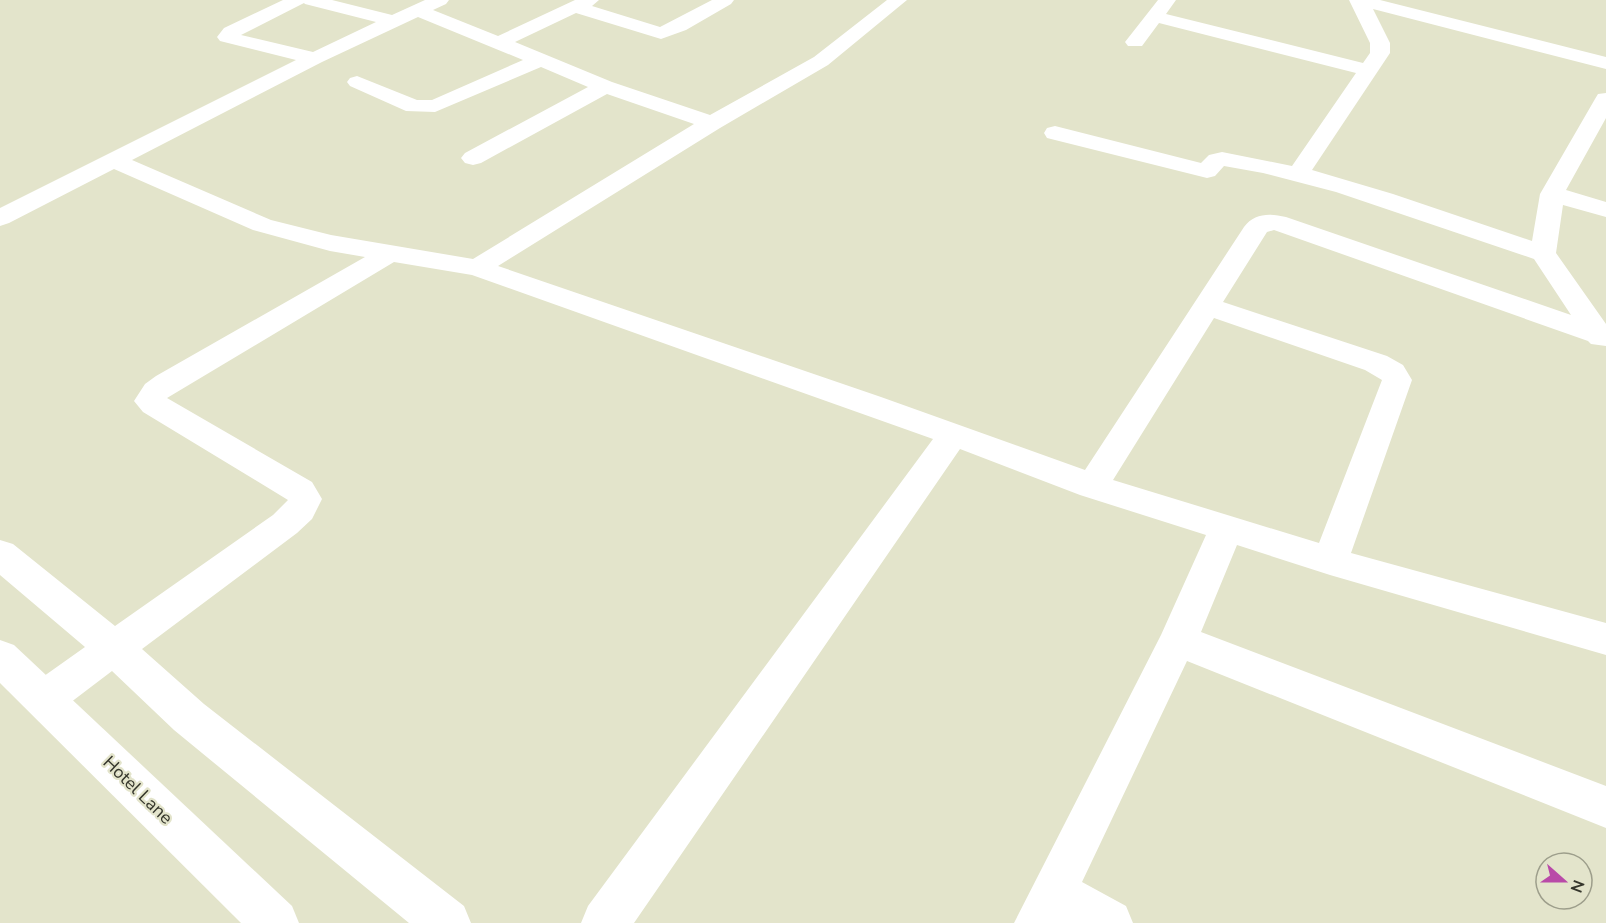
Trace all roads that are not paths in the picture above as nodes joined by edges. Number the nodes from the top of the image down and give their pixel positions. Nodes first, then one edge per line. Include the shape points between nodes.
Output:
1 (297, 0) edge
2 (311, 0) edge
3 (440, 0) edge
4 (725, 0) edge
5 (867, 0) edge
6 (1167, 0) edge
7 (1359, 0) edge
8 (894, 3) edge
9 (582, 4) edge
10 (417, 10) junction
11 (1154, 16) junction
12 (393, 21) junction
13 (500, 42) junction
14 (1135, 42) dead end
15 (315, 58) junction
16 (540, 60) junction
17 (1606, 63) edge
18 (1369, 70) junction
19 (357, 82) dead end
20 (605, 86) junction
21 (1606, 99) edge
22 (712, 123) junction
23 (1055, 133) dead end
24 (472, 158) dead end
25 (114, 161) junction
26 (1297, 175) junction
27 (1552, 194) junction
28 (1606, 210) edge
29 (0, 218) edge
30 (1543, 253) junction
31 (389, 254) junction
32 (477, 268) junction
33 (1207, 306) junction
34 (1604, 339) edge
35 (953, 435) junction
36 (1092, 486) junction
37 (1226, 530) junction
38 (0, 554) edge
39 (1330, 561) junction
40 (1606, 639) edge
41 (1178, 640) junction
42 (0, 657) edge
43 (78, 674) junction
44 (1606, 807) edge
45 (1046, 907) edge
46 (275, 923) edge
47 (447, 923) edge
48 (605, 923) edge
49 (1109, 923) edge

1 - 15 street via 231,32 227,38
2 - 12 street
3 - 10 street
4 - 9 street via 661,33
5 - 8 street
6 - 11 street
7 - 17 street
7 - 18 street via 1380,48
8 - 22 street via 821,62
9 - 13 street
10 - 12 street
10 - 13 street
11 - 14 street
11 - 18 street
12 - 15 street
13 - 16 street
15 - 25 street
16 - 19 street via 424,108
16 - 20 street
18 - 26 street
20 - 22 street
20 - 24 street
21 - 27 street
22 - 32 street
23 - 26 street via 1201,170 1208,171 1222,159
25 - 29 street
25 - 31 street via 262,225
26 - 30 street via 1360,191
27 - 28 street
27 - 30 street
30 - 34 street
31 - 32 street
31 - 43 street via 156,391 150,401 154,405 300,491 305,499 285,524
32 - 35 street
33 - 34 street via 1257,227 1264,222 1277,222
33 - 36 street
33 - 39 street via 1376,363 1392,372 1397,380
35 - 36 street
35 - 48 street
36 - 37 street
37 - 39 street
37 - 41 street
38 - 43 street
39 - 40 street
41 - 44 street
41 - 45 street
42 - 43 street, Hotel Lane
43 - 46 street, Hotel Lane
43 - 47 street via 189,717
45 - 49 street

